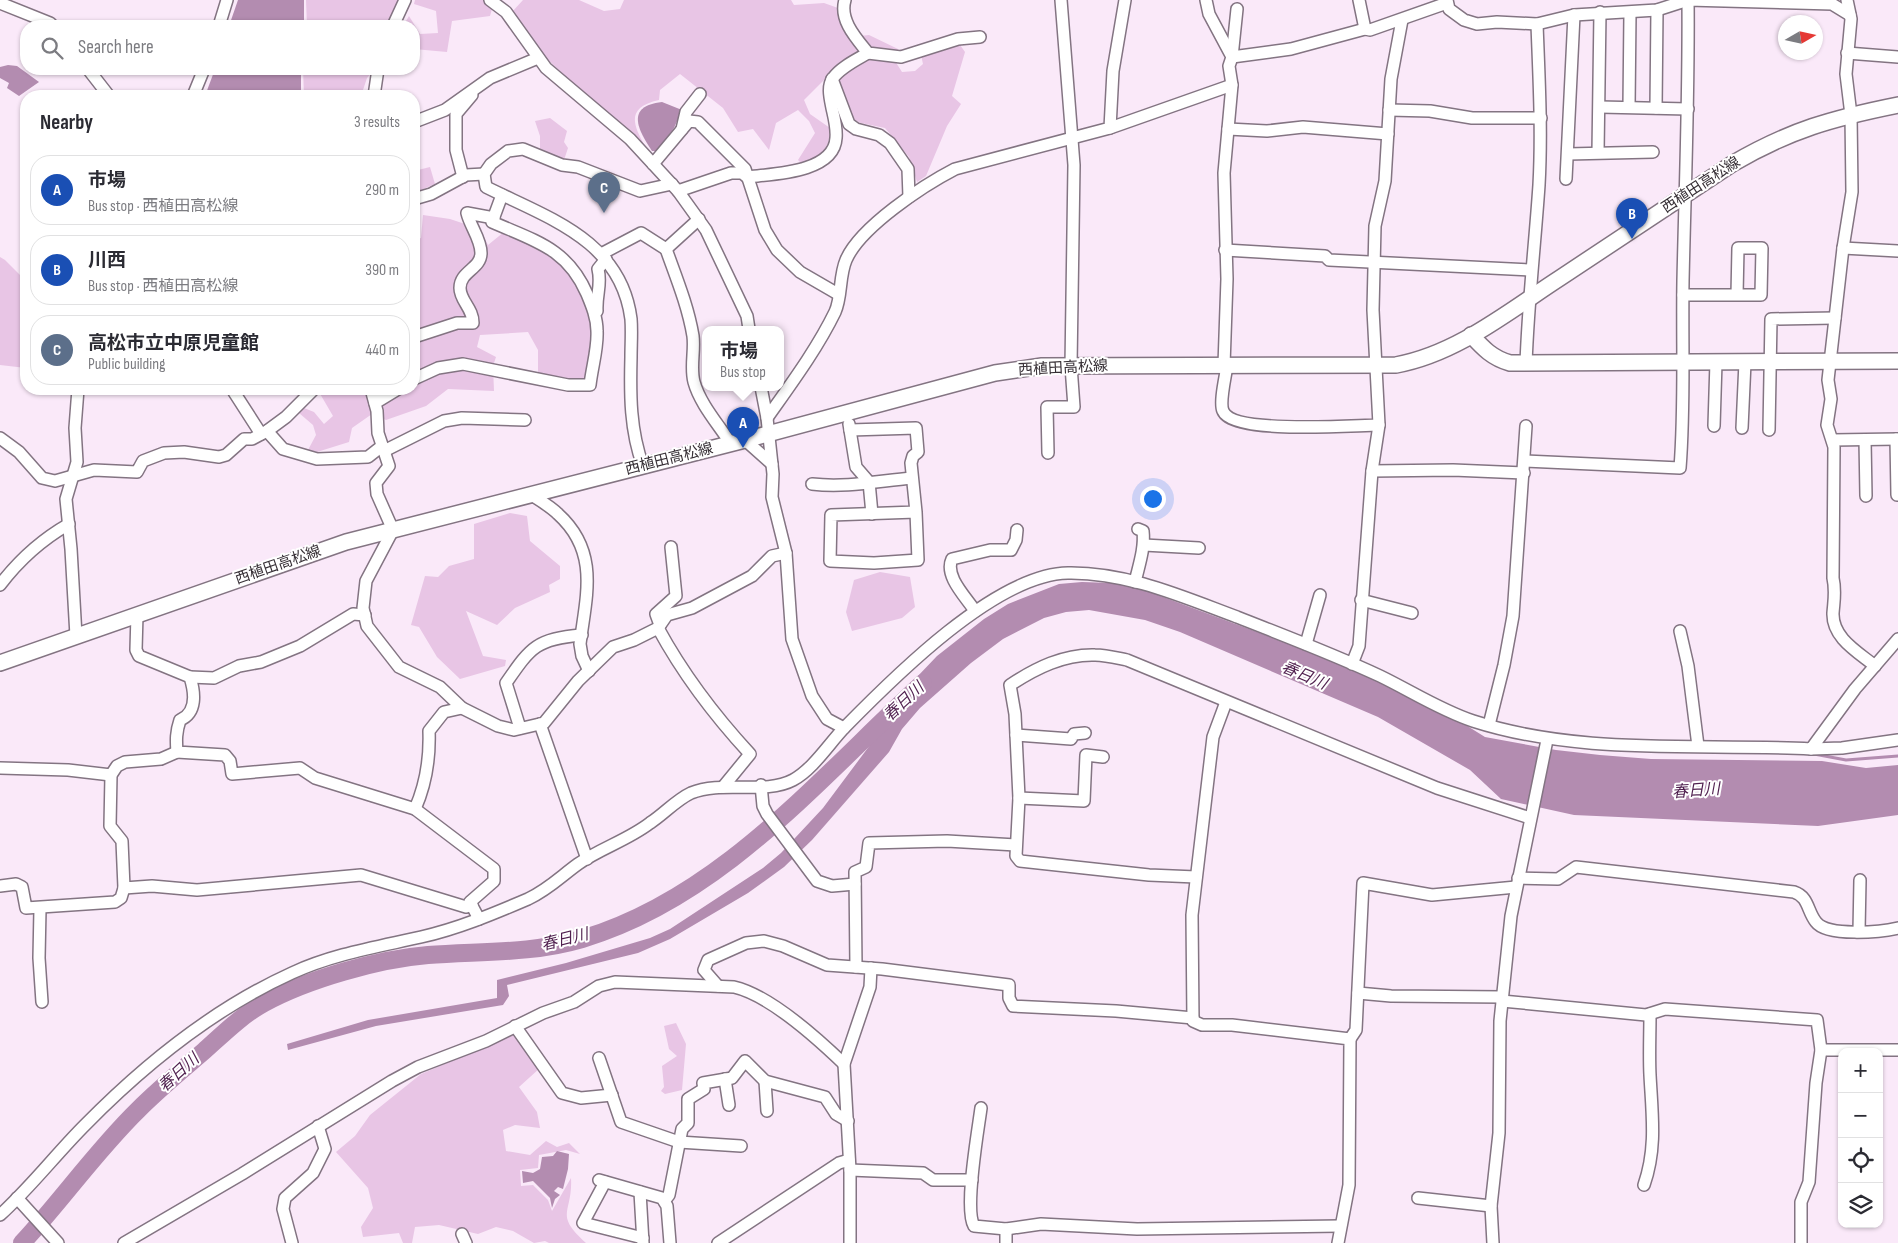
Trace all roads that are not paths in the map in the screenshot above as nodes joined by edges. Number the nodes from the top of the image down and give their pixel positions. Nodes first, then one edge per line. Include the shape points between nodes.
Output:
1 (227, 0) edge
2 (406, 0) edge
3 (490, 0) edge
4 (845, 0) edge
5 (1061, 0) edge
6 (1125, 0) edge
7 (1206, 0) edge
8 (1359, 0) edge
9 (1688, 0) edge
10 (1847, 0) edge
11 (1447, 2) edge
12 (1836, 2) edge
13 (0, 4) edge
14 (1237, 9) dead end
15 (1657, 10) junction
16 (1600, 12) junction
17 (1630, 13) junction
18 (1574, 15) junction
19 (1850, 16) junction
20 (44, 20) edge
21 (222, 20) edge
22 (396, 20) edge
23 (1402, 20) junction
24 (1537, 24) junction
25 (1365, 29) junction
26 (980, 38) dead end
27 (868, 53) junction
28 (1847, 53) junction
29 (1232, 57) junction
30 (1898, 57) edge
31 (538, 58) junction
32 (93, 75) edge
33 (202, 75) edge
34 (377, 75) edge
35 (832, 79) junction
36 (1232, 85) junction
37 (475, 89) junction
38 (104, 90) edge
39 (195, 90) edge
40 (375, 90) edge
41 (700, 94) dead end
42 (1898, 105) edge
43 (1600, 107) junction
44 (1629, 107) junction
45 (1656, 108) junction
46 (1688, 108) junction
47 (1389, 110) junction
48 (1851, 115) junction
49 (1541, 118) junction
50 (420, 120) edge
51 (682, 128) junction
52 (1110, 128) junction
53 (1228, 129) junction
54 (1388, 134) junction
55 (1072, 136) junction
56 (1598, 152) junction
57 (1652, 152) dead end
58 (1568, 154) junction
59 (653, 164) junction
60 (484, 174) junction
61 (463, 177) junction
62 (747, 177) junction
63 (1566, 179) dead end
64 (675, 187) junction
65 (502, 195) junction
66 (1684, 195) junction
67 (420, 197) edge
68 (909, 197) junction
69 (494, 218) junction
70 (699, 219) junction
71 (1843, 248) junction
72 (666, 249) junction
73 (1225, 250) junction
74 (1898, 251) edge
75 (604, 257) junction
76 (1375, 263) junction
77 (1531, 270) junction
78 (838, 294) junction
79 (1683, 295) junction
80 (1737, 295) junction
81 (1528, 298) junction
82 (596, 316) junction
83 (1835, 318) junction
84 (749, 326) edge
85 (420, 335) edge
86 (1471, 335) junction
87 (1898, 361) edge
88 (1684, 362) junction
89 (1716, 362) junction
90 (1745, 362) junction
91 (1770, 362) junction
92 (1831, 362) junction
93 (1375, 364) junction
94 (1526, 364) junction
95 (1226, 365) junction
96 (1071, 366) junction
97 (420, 376) edge
98 (762, 391) edge
99 (78, 395) edge
100 (236, 395) edge
101 (308, 395) edge
102 (373, 395) edge
103 (387, 395) edge
104 (375, 402) junction
105 (847, 413) junction
106 (767, 418) junction
107 (526, 420) dead end
108 (1379, 425) junction
109 (1526, 426) dead end
110 (1714, 426) dead end
111 (1742, 428) dead end
112 (850, 430) junction
113 (1769, 430) dead end
114 (264, 433) junction
115 (768, 433) junction
116 (0, 438) edge
117 (1833, 440) junction
118 (1865, 440) junction
119 (1897, 440) edge
120 (738, 442) junction
121 (383, 448) junction
122 (1048, 453) dead end
123 (772, 464) junction
124 (643, 466) junction
125 (1525, 467) junction
126 (1372, 471) junction
127 (72, 475) junction
128 (912, 478) junction
129 (869, 482) junction
130 (812, 484) dead end
131 (530, 494) junction
132 (1897, 494) edge
133 (1866, 496) dead end
134 (916, 512) junction
135 (872, 514) junction
136 (68, 524) junction
137 (1138, 529) dead end
138 (393, 530) junction
139 (1017, 530) dead end
140 (1144, 545) junction
141 (671, 547) dead end
142 (1199, 548) dead end
143 (786, 553) junction
144 (1136, 582) junction
145 (0, 585) edge
146 (1320, 595) dead end
147 (1361, 600) junction
148 (975, 611) junction
149 (1412, 613) dead end
150 (137, 614) junction
151 (365, 615) junction
152 (659, 626) junction
153 (1680, 631) dead end
154 (582, 635) junction
155 (76, 636) junction
156 (1898, 639) edge
157 (1306, 644) junction
158 (0, 663) edge
159 (1352, 664) junction
160 (1875, 666) junction
161 (589, 671) junction
162 (190, 677) junction
163 (1226, 702) junction
164 (462, 708) junction
165 (540, 724) junction
166 (1489, 725) junction
167 (520, 728) junction
168 (844, 728) junction
169 (1085, 733) dead end
170 (1016, 735) junction
171 (1898, 740) edge
172 (1546, 742) junction
173 (1698, 746) junction
174 (1811, 749) junction
175 (177, 752) junction
176 (1103, 758) dead end
177 (0, 768) edge
178 (112, 775) junction
179 (761, 785) junction
180 (723, 786) junction
181 (1019, 798) junction
182 (415, 809) junction
183 (1530, 816) junction
184 (1016, 845) junction
185 (587, 859) junction
186 (1196, 877) junction
187 (1860, 880) dead end
188 (1517, 883) junction
189 (855, 884) junction
190 (0, 886) edge
191 (124, 888) junction
192 (472, 905) junction
193 (40, 908) junction
194 (479, 918) junction
195 (1898, 928) edge
196 (1859, 931) junction
197 (856, 967) junction
198 (871, 968) junction
199 (718, 986) junction
200 (1358, 993) junction
201 (1502, 999) junction
202 (42, 1002) dead end
203 (1650, 1014) junction
204 (1192, 1018) junction
205 (515, 1026) junction
206 (1350, 1039) junction
207 (1821, 1050) junction
208 (1898, 1050) edge
209 (599, 1058) dead end
210 (844, 1064) junction
211 (725, 1079) junction
212 (765, 1081) junction
213 (612, 1095) junction
214 (729, 1105) dead end
215 (980, 1108) dead end
216 (767, 1111) dead end
217 (848, 1121) junction
218 (318, 1126) junction
219 (679, 1142) junction
220 (741, 1146) dead end
221 (850, 1165) junction
222 (972, 1180) junction
223 (1644, 1185) dead end
224 (640, 1192) junction
225 (17, 1198) junction
226 (1418, 1198) dead end
227 (665, 1200) junction
228 (1491, 1206) junction
229 (0, 1215) edge
230 (1340, 1226) junction
231 (1006, 1229) junction
232 (55, 1239) edge
233 (643, 1241) edge
234 (124, 1243) edge
235 (292, 1243) edge
236 (670, 1243) edge
237 (718, 1243) edge
238 (850, 1243) edge
239 (1006, 1243) edge
240 (1338, 1243) edge
241 (1493, 1243) edge
242 (1801, 1243) edge

1 - 21 street
2 - 22 street
3 - 31 street via 506,12
4 - 27 street via 846,21
5 - 55 street
6 - 52 street via 1113,71
7 - 29 street via 1209,14
8 - 25 street
9 - 12 street
9 - 15 street
9 - 46 street
10 - 19 street
11 - 23 street
11 - 24 street via 1449,9 1464,20 1477,24
12 - 19 street
13 - 20 street
14 - 29 street
15 - 17 street
15 - 45 street
16 - 17 street
16 - 18 street
16 - 43 street
17 - 44 street
18 - 24 street
18 - 58 street
19 - 28 street
23 - 25 street
23 - 47 street
24 - 49 street
25 - 29 street via 1291,49
26 - 27 street via 958,39 900,56
27 - 35 street via 842,68
28 - 30 street
28 - 48 street
29 - 36 street via 1229,66
31 - 37 street via 490,78
31 - 59 street via 576,95 630,139
32 - 38 street
33 - 39 street
34 - 40 street
35 - 62 street via 829,93 836,140 830,152 804,170
35 - 68 street via 849,124 879,135 890,143 908,168
36 - 52 street
36 - 53 street
37 - 50 street via 445,110
37 - 61 street via 456,114 456,150
41 - 51 street via 686,112
42 - 48 main road, 西植田高松線
43 - 44 street
43 - 56 street
44 - 45 street
45 - 46 street
46 - 66 street
47 - 49 street via 1430,111 1472,118
47 - 54 street
48 - 66 main road, 西植田高松線 via 1765,144
48 - 71 street via 1852,192
49 - 77 street
51 - 59 street
51 - 62 street via 689,121 698,122 745,169
52 - 55 street
53 - 54 street via 1267,131 1303,127
53 - 73 street via 1224,173
54 - 76 street via 1385,181 1376,226
55 - 68 street via 956,169
55 - 96 street
56 - 57 street
56 - 58 street
58 - 63 street
59 - 64 street
60 - 61 street
60 - 64 street via 508,151 523,149 640,191
60 - 65 street via 486,187
61 - 67 street
62 - 64 street via 742,173 731,173
62 - 78 street via 765,230 777,250 800,272
64 - 70 street
65 - 69 street
65 - 75 street via 564,226 590,242
66 - 79 street
66 - 81 main road, 西植田高松線
68 - 78 street via 854,246 845,261
69 - 82 street via 492,222 547,246 568,262 582,282
69 - 85 street via 467,213 481,253 476,265 462,276 460,285 460,294 473,314 473,322 457,323
70 - 72 street
70 - 84 street
71 - 74 street
71 - 83 street
72 - 75 street via 641,233
72 - 120 street via 693,338 694,382 702,400
73 - 76 street via 1325,256 1329,260
73 - 95 street
75 - 82 street via 598,269 601,284 596,299
75 - 124 street via 622,287 631,318 630,403 635,442
76 - 77 street
76 - 93 street via 1372,289
77 - 81 street
78 - 106 street via 836,309 826,328
79 - 80 street
79 - 88 street
80 - 80 street via 1761,295 1762,248 1738,248
81 - 86 main road, 西植田高松線
81 - 94 street
82 - 97 street via 590,384 568,385 463,364 438,368
83 - 91 street via 1771,318
83 - 92 street
86 - 93 main road, 西植田高松線 via 1430,356 1396,365
86 - 94 main road via 1497,359
87 - 92 main road
88 - 89 main road
88 - 94 main road
88 - 125 street via 1680,468
89 - 90 main road
89 - 110 street
90 - 91 main road
90 - 111 street
91 - 92 main road
91 - 113 street
92 - 117 street via 1827,425
93 - 95 main road, 西植田高松線
93 - 108 street
95 - 96 main road, 西植田高松線
95 - 108 street via 1222,405 1223,412 1229,417 1258,425
96 - 105 main road, 西植田高松線 via 1042,366 995,373
96 - 122 street via 1074,407 1047,406
98 - 106 street
99 - 127 street via 75,428 78,451
100 - 114 street
101 - 114 street
102 - 104 street
103 - 104 street
104 - 121 street via 378,434
105 - 112 street
105 - 115 main road, 西植田高松線
106 - 115 street
107 - 121 street via 462,418 444,421
108 - 126 street
109 - 125 street
112 - 128 street via 916,428 918,452 911,463
112 - 129 street via 856,467
114 - 121 street via 283,449 317,459 368,457
114 - 127 street via 244,439 219,457 184,452 164,454 143,461 137,472 94,470
115 - 120 main road, 西植田高松線
115 - 123 street
116 - 127 street via 19,452 42,478 54,481
117 - 118 street
117 - 160 street via 1834,624 1845,642
118 - 119 street
118 - 133 street
119 - 132 street
120 - 123 street
120 - 124 main road, 西植田高松線
121 - 138 street via 389,466 376,483 377,494
123 - 143 street via 772,497
124 - 131 main road, 西植田高松線
125 - 126 street
125 - 166 street via 1517,538 1514,616
126 - 147 street
127 - 136 street via 66,500
128 - 129 street
128 - 134 street
129 - 130 street via 833,487
129 - 135 street
131 - 138 main road, 西植田高松線
131 - 154 street via 559,514 583,550 588,568
134 - 135 street
134 - 135 street via 918,560 830,561 831,515
136 - 145 street via 45,538 16,564
136 - 155 street
137 - 140 street via 1144,532
138 - 150 main road, 西植田高松線 via 311,553
138 - 151 street via 366,581
139 - 148 street via 1011,550 990,550 952,558 951,576
140 - 142 street
140 - 144 street
141 - 152 street via 676,596 656,614
143 - 152 street via 772,556 752,576 692,608 668,615
143 - 168 street via 792,639 812,696 827,719
144 - 148 street via 1082,573 1051,574 1015,588
144 - 157 street
146 - 157 street
147 - 149 street
147 - 159 street via 1359,646
148 - 168 street via 945,634
150 - 155 main road, 西植田高松線
150 - 162 street via 136,650 139,656
151 - 162 street via 353,614 300,646 261,662 239,666 214,678
151 - 164 street via 367,626 399,667 440,687
152 - 161 street via 613,647
152 - 180 street via 670,650 717,719 750,754
153 - 173 street
154 - 161 street via 582,656
154 - 167 street via 547,640 527,653 506,683
155 - 158 main road, 西植田高松線
156 - 160 street
157 - 159 street
159 - 166 street via 1447,711
160 - 174 street
161 - 165 street
162 - 175 street via 192,710 188,717 180,720 175,736
163 - 170 street via 1127,660 1095,655 1064,659 1037,668 1010,684
163 - 183 street via 1437,788
163 - 186 street via 1213,737
164 - 167 street via 498,726 514,730
164 - 182 street via 444,712 428,731 430,752
165 - 167 street
165 - 185 street
166 - 172 street
168 - 179 street via 794,779
169 - 170 street via 1074,734 1071,740
170 - 181 street
171 - 174 street
172 - 173 street
172 - 183 street
173 - 174 street
175 - 178 street via 161,759 125,762 117,766
175 - 182 street via 224,755 230,761 232,774 300,768 316,778
176 - 181 street via 1086,755 1084,801
177 - 178 street
178 - 191 street via 110,826 122,840
179 - 180 street
179 - 189 street via 763,806 817,881 832,886
180 - 185 street via 692,793 649,824
181 - 184 street
182 - 192 street via 494,869 494,881 470,902
183 - 188 street
184 - 186 street via 1016,856 1020,861
184 - 189 street via 947,841 869,843 866,867 855,872
185 - 194 street via 545,890
186 - 204 street via 1192,915
187 - 196 street
188 - 196 street via 1558,878 1576,867 1794,892 1806,901 1818,926
188 - 200 street via 1432,895 1363,883
188 - 201 street
189 - 197 street
190 - 193 street via 16,884 22,887 26,908
191 - 192 street via 152,886 198,890 362,874 466,907
191 - 193 street via 121,898 115,902
192 - 194 street
193 - 202 street
194 - 225 street via 446,930 342,954 267,985 187,1036 122,1089
195 - 196 street
197 - 198 street
197 - 199 street via 827,965 764,941 746,943 708,960 704,970
198 - 204 street via 1009,985 1012,1006 1116,1010
198 - 210 street via 870,987
199 - 205 street via 615,982 599,986 574,1002
199 - 210 street via 750,990
200 - 201 street
200 - 206 street via 1356,1030
201 - 203 street
201 - 228 street via 1498,1054 1499,1133
203 - 207 street via 1664,1009 1817,1020
203 - 223 street via 1654,1131 1652,1158
204 - 206 street via 1202,1025 1232,1025
205 - 213 street via 562,1092 581,1098
205 - 218 street via 392,1080
206 - 230 street via 1349,1185
207 - 208 street
207 - 242 street via 1809,1182 1801,1202
209 - 213 street
210 - 217 street
211 - 212 street via 732,1078 745,1061
211 - 214 street
211 - 219 street via 703,1083 704,1089 688,1099 688,1123 682,1129
212 - 216 street
212 - 217 street via 824,1097 836,1114
213 - 219 street via 621,1122
215 - 222 street
217 - 221 street
218 - 234 street
218 - 235 street via 325,1149 313,1173 285,1198 283,1209
219 - 220 street
219 - 227 street via 669,1196
221 - 222 street via 924,1173 933,1180
221 - 237 street via 840,1162
221 - 238 street
222 - 231 street via 970,1220 974,1226
224 - 227 street
224 - 233 street
224 - 233 street via 602,1181 583,1224
225 - 229 street
225 - 232 street
226 - 228 street
227 - 236 street
228 - 241 street
230 - 231 street via 1137,1229 1042,1224
230 - 240 street
231 - 239 street

